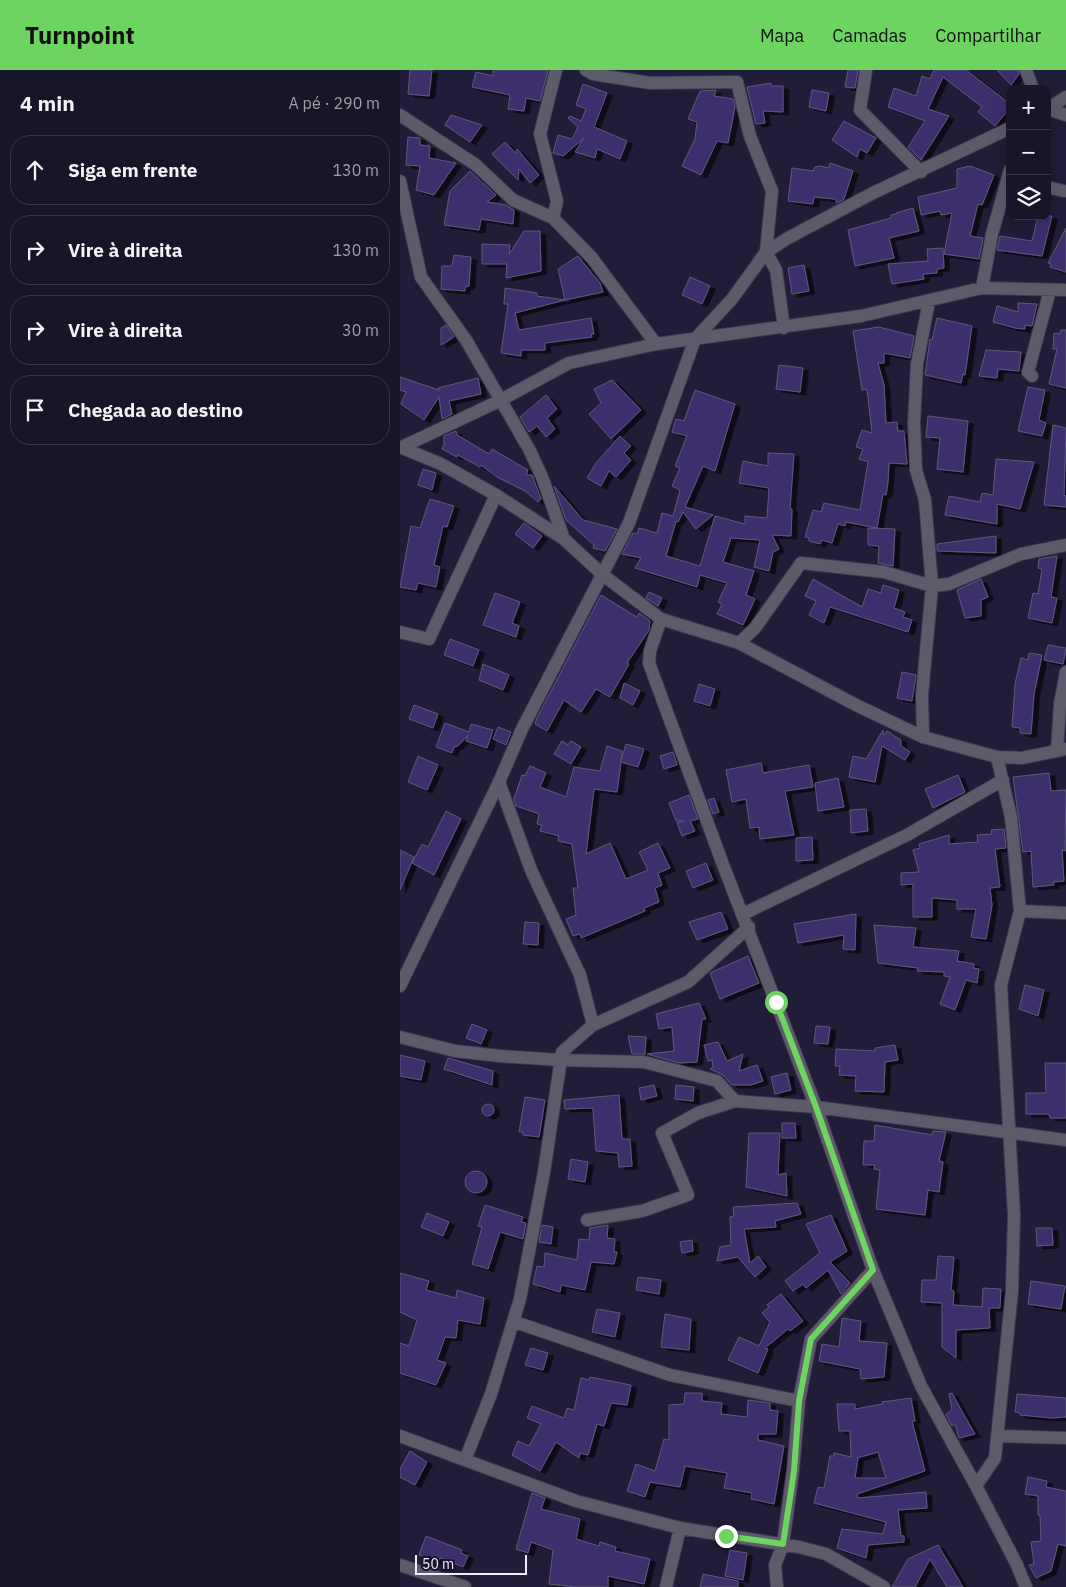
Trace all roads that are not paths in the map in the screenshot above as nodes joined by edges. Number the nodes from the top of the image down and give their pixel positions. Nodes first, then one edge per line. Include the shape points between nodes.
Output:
1 (556, 70) edge
2 (586, 70) edge
3 (866, 70) edge
4 (1026, 70) edge
5 (1032, 85) edge
6 (1066, 97) edge
7 (1051, 107) edge
8 (1051, 110) edge
9 (400, 115) edge
10 (1066, 115) edge
11 (1006, 130) edge
12 (920, 172) junction
13 (1009, 175) edge
14 (400, 181) edge
15 (1051, 188) edge
16 (1064, 191) dead end
17 (553, 218) junction
18 (766, 252) junction
19 (982, 288) junction
20 (1050, 290) junction
21 (1066, 290) edge
22 (929, 301) junction
23 (784, 328) junction
24 (695, 339) junction
25 (656, 344) junction
26 (1032, 376) dead end
27 (499, 401) junction
28 (401, 447) edge
29 (496, 494) junction
30 (564, 539) junction
31 (1066, 545) edge
32 (603, 575) junction
33 (932, 586) junction
34 (661, 619) junction
35 (400, 632) edge
36 (739, 643) junction
37 (1066, 672) edge
38 (923, 737) junction
39 (1061, 750) edge
40 (998, 757) junction
41 (1003, 780) junction
42 (498, 782) junction
43 (1020, 911) junction
44 (1066, 912) edge
45 (743, 914) junction
46 (749, 927) junction
47 (400, 986) edge
48 (593, 1025) junction
49 (400, 1037) edge
50 (559, 1060) junction
51 (736, 1101) junction
52 (816, 1107) junction
53 (1008, 1131) junction
54 (1066, 1140) edge
55 (587, 1220) dead end
56 (873, 1270) junction
57 (515, 1322) junction
58 (799, 1401) junction
59 (400, 1436) edge
60 (997, 1436) junction
61 (1066, 1438) edge
62 (465, 1460) junction
63 (976, 1486) junction
64 (680, 1528) junction
65 (783, 1544) junction
66 (400, 1565) edge
67 (465, 1587) edge
68 (666, 1587) edge
69 (777, 1587) edge
70 (884, 1587) edge
71 (1026, 1587) edge

1 - 17 street via 540,134 557,201
2 - 18 street via 593,74 650,83 737,82 750,136 772,191
3 - 12 street via 860,110
4 - 5 street
6 - 7 street
8 - 10 street
9 - 17 street via 476,165 513,200
11 - 12 street
12 - 18 street via 864,198
13 - 19 street via 992,234
14 - 27 street via 421,277 466,340
15 - 16 street
17 - 25 street via 592,258
18 - 23 street via 776,270
18 - 24 street via 732,299
19 - 20 street
19 - 22 street
20 - 21 street
20 - 26 street via 1028,372
22 - 23 street
22 - 33 street via 917,364 914,423 916,470 925,500
23 - 24 street via 713,334
24 - 25 street
24 - 32 street via 629,523
25 - 27 street via 569,363
27 - 28 street
27 - 30 street via 529,449
28 - 29 street
29 - 30 street
29 - 35 street via 429,639
30 - 32 street
31 - 33 street via 1022,554 949,584
32 - 34 street
32 - 42 street via 522,729
33 - 36 street via 884,572 800,563 755,628
33 - 38 street via 922,695
34 - 36 street
34 - 45 street via 650,651 650,663
36 - 38 street
37 - 39 street via 1060,704
38 - 40 street
39 - 40 street via 1022,758
40 - 41 street
41 - 43 street via 1011,817
41 - 45 street via 907,835
42 - 47 street
42 - 48 street via 531,870 580,975
43 - 44 street
43 - 53 street via 1001,984
45 - 46 street
46 - 48 street via 688,982
46 - 52 street
48 - 50 street via 562,1052
49 - 50 street via 455,1051
50 - 51 street via 644,1062 717,1081
50 - 57 street via 544,1172
51 - 52 street
51 - 55 street via 698,1113 662,1134 688,1195 642,1212
52 - 53 street
52 - 56 street
53 - 54 street
53 - 60 street via 1014,1215 1012,1291
56 - 58 street via 811,1339
56 - 63 street via 921,1386
57 - 58 street via 670,1375
57 - 62 street
58 - 65 street via 794,1471
59 - 62 street
60 - 61 street
60 - 63 street via 994,1458
62 - 64 street via 576,1501
63 - 71 street
64 - 65 street
64 - 68 street
65 - 69 street via 775,1565
65 - 70 street via 826,1554
66 - 67 street

